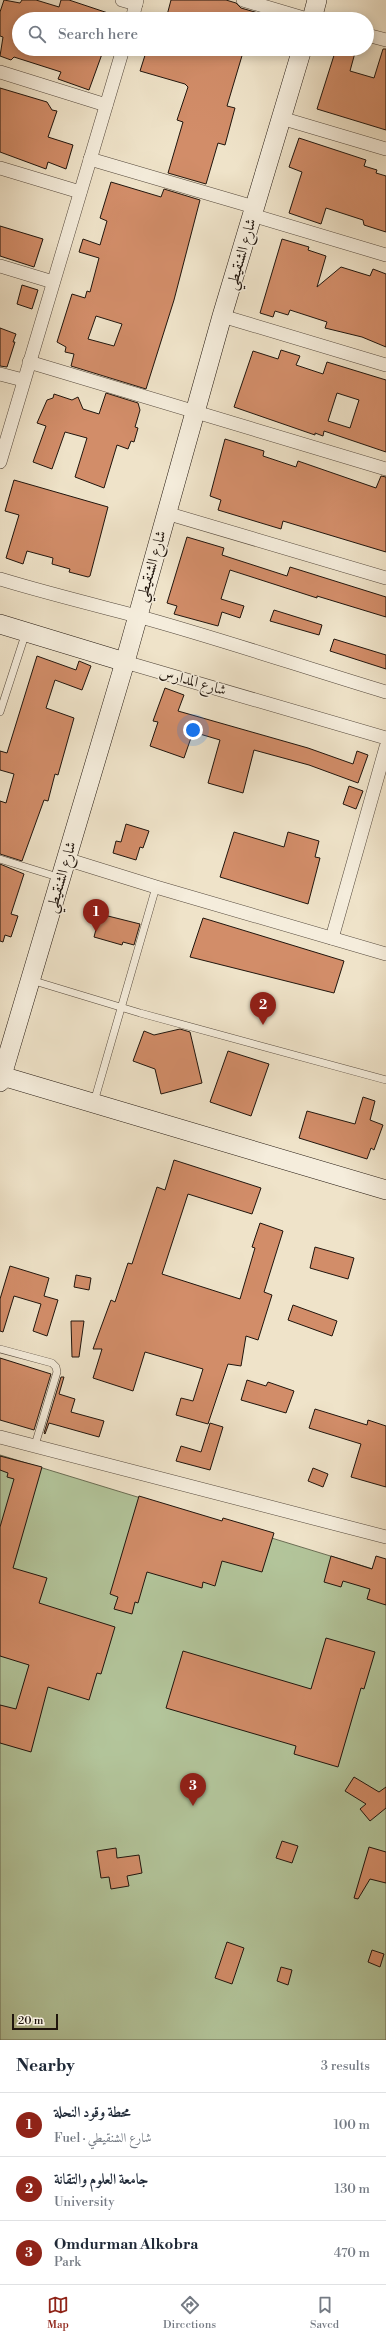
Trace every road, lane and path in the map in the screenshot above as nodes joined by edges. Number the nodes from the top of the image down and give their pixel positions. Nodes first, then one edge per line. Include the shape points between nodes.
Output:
1 (122, 0) edge
2 (243, 0) edge
3 (317, 0) edge
4 (137, 2) edge
5 (134, 12) edge
6 (283, 12) edge
7 (314, 12) edge
8 (374, 37) edge
9 (386, 40) edge
10 (121, 56) edge
11 (300, 56) edge
12 (0, 72) edge
13 (106, 105) junction
14 (281, 118) junction
15 (386, 149) edge
16 (90, 159) junction
17 (0, 168) edge
18 (80, 192) junction
19 (253, 211) junction
20 (386, 255) edge
21 (0, 266) edge
22 (53, 282) junction
23 (222, 316) junction
24 (29, 362) junction
25 (386, 365) edge
26 (0, 374) edge
27 (23, 380) junction
28 (195, 412) junction
29 (0, 462) edge
30 (386, 469) edge
31 (166, 513) junction
32 (386, 578) edge
33 (0, 579) edge
34 (137, 616) junction
35 (0, 624) edge
36 (26, 632) junction
37 (125, 662) junction
38 (386, 692) edge
39 (0, 712) edge
40 (386, 738) edge
41 (386, 747) edge
42 (0, 859) edge
43 (66, 859) junction
44 (61, 878) junction
45 (156, 888) junction
46 (332, 938) junction
47 (386, 954) edge
48 (31, 980) junction
49 (122, 1008) junction
50 (1, 1078) edge
51 (386, 1080) edge
52 (94, 1102) junction
53 (386, 1190) edge
54 (0, 1349) edge
55 (0, 1436) edge
56 (35, 1445) junction
57 (386, 1537) edge

1 - 4 street
2 - 6 street
3 - 7 street
4 - 5 street
8 - 9 street
10 - 13 street
11 - 14 street, شارع الشنقيطي
12 - 13 street
13 - 16 street
14 - 15 street
14 - 19 street, شارع الشنقيطي
16 - 18 street
16 - 19 street
17 - 18 street
18 - 22 street
19 - 20 street
19 - 23 street, شارع الشنقيطي
21 - 22 street
22 - 24 street
23 - 25 street
23 - 28 street, شارع الشنقيطي
24 - 27 street
24 - 28 street
26 - 27 street
27 - 29 street
28 - 30 street
28 - 31 street, شارع الشنقيطي
31 - 32 street
31 - 34 street, شارع الشنقيطي
33 - 34 street via 75,602
34 - 37 street, شارع الشنقيطي
34 - 38 street
35 - 36 street, شارع المدارس
36 - 37 street, شارع المدارس
36 - 39 lane
37 - 40 street, شارع المدارس
37 - 43 street, شارع الشنقيطي
41 - 46 street
42 - 44 lane
43 - 44 street, شارع الشنقيطي
43 - 45 street
44 - 48 street, شارع الشنقيطي
45 - 46 street
45 - 49 lane
46 - 47 street
48 - 49 lane
48 - 50 street, شارع الشنقيطي
49 - 51 lane
49 - 52 lane
50 - 52 street
52 - 53 street
54 - 56 lane via 52,1363 56,1367 57,1372
55 - 56 street
56 - 57 street

